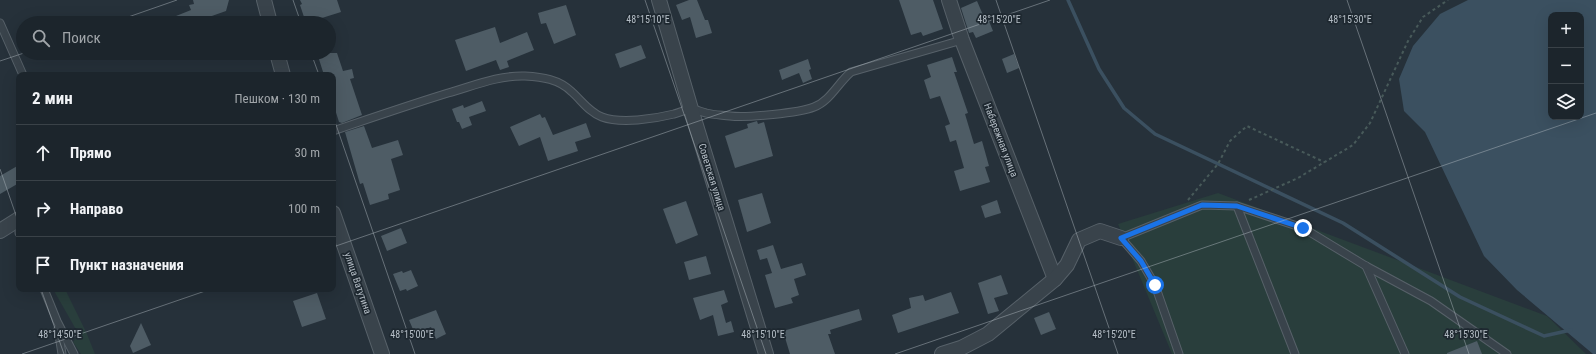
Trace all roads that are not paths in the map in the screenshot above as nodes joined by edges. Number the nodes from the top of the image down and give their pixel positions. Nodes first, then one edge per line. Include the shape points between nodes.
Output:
1 (264, 0) edge
2 (659, 0) edge
3 (949, 0) edge
4 (268, 16) edge
5 (0, 23) edge
6 (962, 40) junction
7 (16, 59) edge
8 (16, 60) edge
9 (279, 60) edge
10 (22, 72) edge
11 (282, 72) edge
12 (691, 109) junction
13 (336, 130) edge
14 (1237, 206) junction
15 (16, 222) edge
16 (336, 222) edge
17 (0, 231) edge
18 (1121, 238) junction
19 (1366, 266) junction
20 (1055, 279) junction
21 (45, 292) edge
22 (57, 321) junction
23 (62, 354) edge
24 (74, 354) edge
25 (382, 354) edge
26 (766, 354) edge
27 (942, 354) edge
28 (1179, 354) edge
29 (1295, 354) edge
30 (1405, 354) edge
31 (1507, 354) edge

1 - 4 street
2 - 12 street, Советская улица
3 - 6 street, Набережная улица
5 - 7 lane
6 - 12 lane via 851,72 826,100 815,107 733,116
6 - 20 street, Набережная улица
8 - 10 lane
9 - 11 street
12 - 13 lane via 655,117 613,120 591,111 562,84 548,78 523,76 490,80
12 - 26 street, Советская улица
14 - 18 lane via 1202,205
14 - 19 lane via 1303,228
14 - 29 lane
15 - 17 street
16 - 25 street, улица Ватутина
18 - 20 street via 1100,231 1079,240 1067,265
18 - 28 lane via 1141,261 1155,285
19 - 30 lane
19 - 31 lane via 1431,301
20 - 27 street via 988,334 961,348
21 - 22 lane
22 - 23 lane
22 - 24 lane

